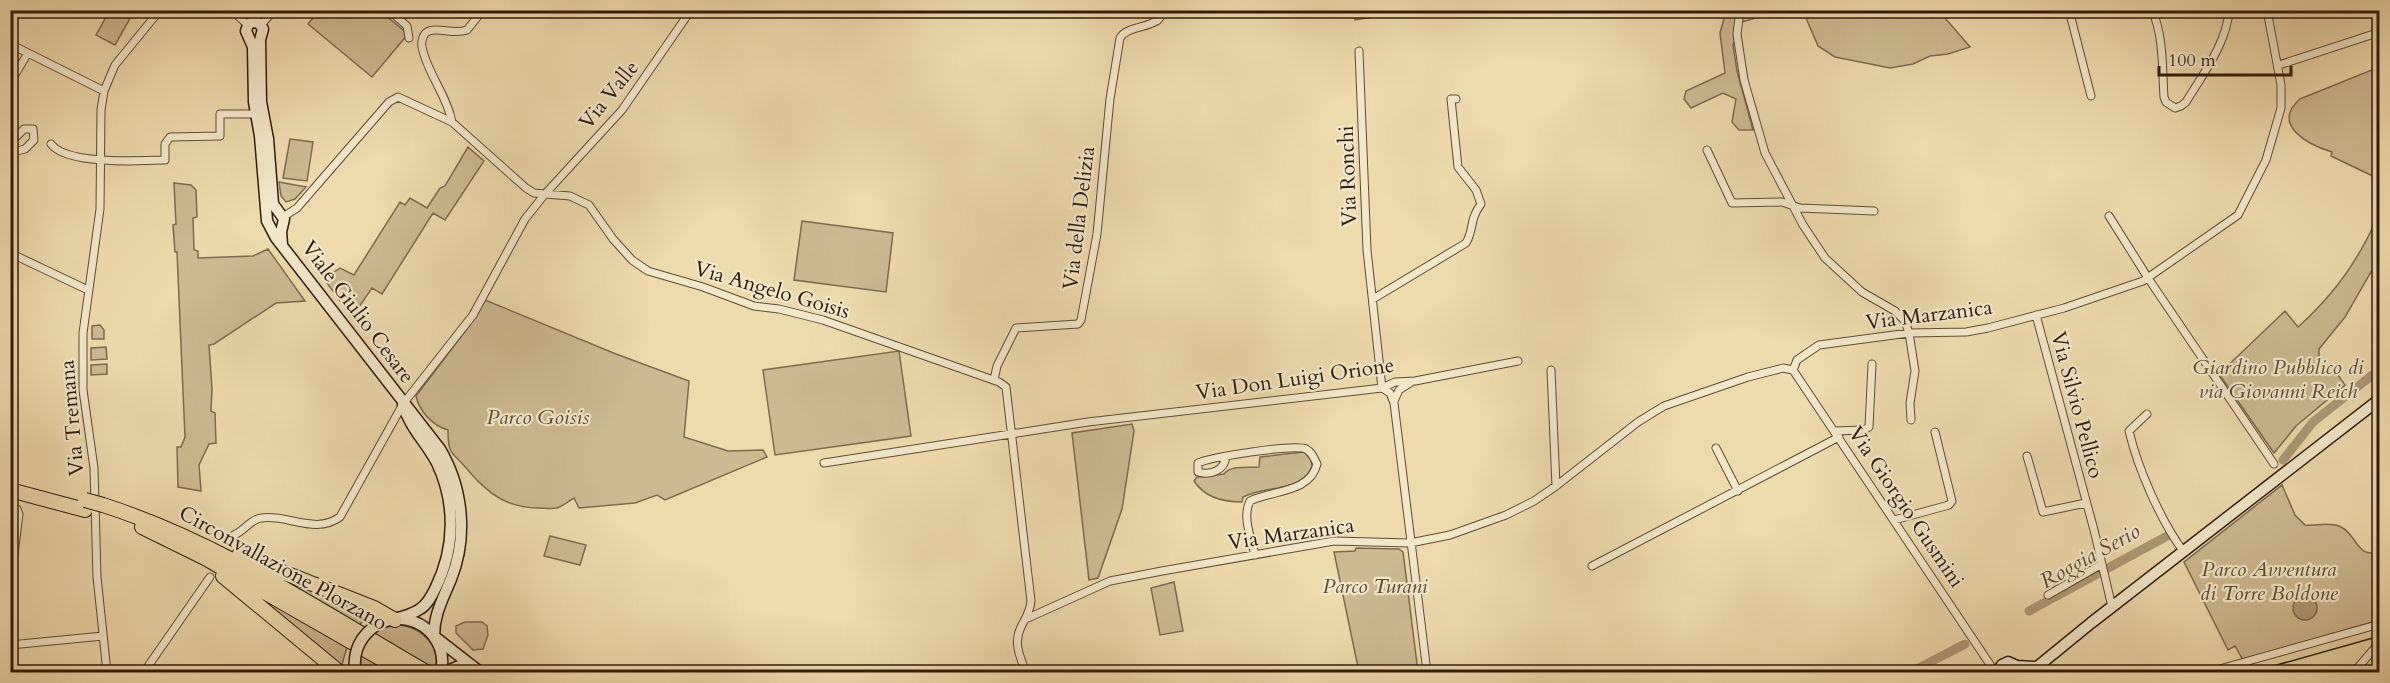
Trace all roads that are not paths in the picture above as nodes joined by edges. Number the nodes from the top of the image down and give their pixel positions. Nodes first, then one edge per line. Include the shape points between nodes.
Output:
1 (160, 10) edge
2 (231, 10) edge
3 (274, 10) edge
4 (389, 10) edge
5 (483, 10) edge
6 (691, 10) edge
7 (1155, 10) edge
8 (1162, 10) edge
9 (1740, 10) edge
10 (2069, 10) edge
11 (2151, 10) edge
12 (2229, 10) edge
13 (2267, 10) edge
14 (1158, 20) junction
15 (248, 25) junction
16 (261, 25) junction
17 (2379, 32) edge
18 (256, 37) junction
19 (409, 38) dead end
20 (10, 44) edge
21 (1359, 51) dead end
22 (28, 53) junction
23 (2279, 65) junction
24 (10, 83) edge
25 (104, 91) junction
26 (2091, 96) dead end
27 (1456, 99) dead end
28 (255, 114) junction
29 (452, 122) junction
30 (51, 144) dead end
31 (1707, 150) dead end
32 (102, 161) junction
33 (544, 194) junction
34 (1794, 205) junction
35 (1874, 211) dead end
36 (2109, 216) dead end
37 (279, 220) junction
38 (10, 253) edge
39 (2148, 278) junction
40 (88, 290) junction
41 (1373, 299) junction
42 (2036, 315) junction
43 (1909, 333) junction
44 (1518, 361) dead end
45 (1872, 364) dead end
46 (1551, 370) dead end
47 (1793, 370) junction
48 (993, 380) junction
49 (1415, 381) junction
50 (1383, 388) junction
51 (2379, 399) edge
52 (1394, 403) junction
53 (403, 404) junction
54 (2147, 414) dead end
55 (1911, 420) dead end
56 (1935, 432) dead end
57 (1013, 433) junction
58 (1837, 434) junction
59 (1716, 448) dead end
60 (1226, 456) dead end
61 (2027, 456) dead end
62 (824, 463) dead end
63 (2274, 464) dead end
64 (10, 481) edge
65 (1556, 486) junction
66 (10, 490) edge
67 (1738, 491) junction
68 (2086, 503) junction
69 (85, 505) junction
70 (10, 506) edge
71 (1894, 520) junction
72 (234, 535) dead end
73 (184, 541) junction
74 (1410, 543) junction
75 (2185, 550) junction
76 (1255, 555) junction
77 (2102, 564) junction
78 (1592, 566) dead end
79 (210, 577) dead end
80 (10, 587) edge
81 (2048, 595) dead end
82 (2112, 607) junction
83 (1028, 618) junction
84 (396, 619) junction
85 (2379, 624) edge
86 (103, 636) junction
87 (434, 636) junction
88 (2379, 642) edge
89 (10, 645) edge
90 (1991, 664) junction
91 (1999, 669) edge
92 (2018, 669) edge
93 (2033, 670) edge
94 (356, 671) edge
95 (448, 671) edge
96 (107, 672) edge
97 (144, 672) edge
98 (339, 672) edge
99 (404, 672) edge
100 (426, 672) edge
101 (479, 672) edge
102 (1026, 672) edge
103 (1426, 672) edge
104 (2209, 672) edge
105 (2354, 672) edge

1 - 25 street, Via Tremana via 115,65
2 - 15 street
3 - 16 street
4 - 19 street via 407,26
5 - 29 street via 467,30 432,30 422,41
6 - 33 street, Via Valle via 622,110
7 - 14 street
8 - 14 street
9 - 34 street via 1737,34 1757,131
10 - 26 street
11 - 12 street via 2158,23 2164,97 2175,108 2186,102 2210,62
13 - 23 street, Via Marzanica
14 - 48 street, Via della Delizia via 1150,26 1126,31 1120,38 1096,234 1081,320 1078,324 1016,328
15 - 16 street
15 - 18 street, Viale Giulio Cesare via 246,31
16 - 18 street, Viale Giulio Cesare via 263,31
17 - 23 street
18 - 28 street, Viale Giulio Cesare
18 - 37 street, Viale Giulio Cesare via 273,204
20 - 22 street
21 - 41 street, Via Ronchi via 1367,250
22 - 24 street
22 - 25 street
23 - 39 street, Via Marzanica via 2280,108 2272,142 2238,215
25 - 32 street, Via Tremana
27 - 41 street via 1451,99 1458,167 1476,190 1481,204 1473,215 1471,235 1466,243
28 - 32 street via 220,114 220,136 170,137 165,144 165,160
28 - 37 street, Viale Giulio Cesare via 267,223
29 - 33 street, Via Angelo Goisis via 526,188
29 - 37 street, Via Angelo Goisis via 403,98 393,99 297,208
30 - 32 street via 59,151
31 - 34 street via 1732,203
32 - 40 street, Via Tremana via 98,231
33 - 48 street, Via Angelo Goisis via 570,196 589,205 613,239 648,271 754,306 823,320
33 - 53 street via 525,219 473,315
34 - 35 street
34 - 43 street via 1825,258 1862,292 1902,317
36 - 39 street
37 - 53 street, Viale Giulio Cesare via 276,238
38 - 40 street
39 - 42 street, Via Marzanica
39 - 63 street
40 - 86 street, Via Tremana via 83,390 94,468
41 - 50 street, Via Ronchi
42 - 43 street, Via Marzanica via 1966,332
42 - 68 street, Via Silvio Pellico
43 - 47 street, Via Marzanica via 1819,345 1797,360
43 - 55 street via 1915,371
44 - 49 street, Via Don Luigi Orione
45 - 58 street via 1869,427
46 - 65 street
47 - 58 street, Via Giorgio Gusmini
47 - 65 street, Via Marzanica via 1784,368 1748,377 1664,406
48 - 57 street via 1008,390
49 - 50 street, Via Don Luigi Orione via 1395,382
49 - 52 street via 1399,390
50 - 52 street
50 - 57 street, Via Don Luigi Orione
51 - 75 street
52 - 74 street
53 - 72 street via 340,517 319,525 262,518
53 - 84 street, Viale Giulio Cesare via 406,417 440,472 449,504 451,532 442,574 428,603
53 - 87 street, Viale Giulio Cesare via 448,465 461,514 460,548 434,619
54 - 75 street via 2129,431 2135,455
56 - 71 street via 1952,501
57 - 62 street
57 - 83 street via 1031,601
58 - 67 street
58 - 71 street, Via Giorgio Gusmini
59 - 67 street
60 - 76 street via 1303,448 1310,451 1317,464 1310,480 1250,501 1246,518
61 - 68 street, Via Silvio Pellico via 2043,513
64 - 69 highway, Circonvallazione Plorzano
65 - 74 street, Via Marzanica via 1534,501 1477,526
66 - 69 highway, Circonvallazione Plorzano
67 - 78 street
68 - 77 street, Via Silvio Pellico
69 - 73 highway, Circonvallazione Plorzano
70 - 80 street via 20,514
71 - 90 street, Via Giorgio Gusmini
73 - 84 highway
73 - 98 highway
73 - 99 highway, Circonvallazione Plorzano
73 - 100 highway, Circonvallazione Plorzano via 238,563
74 - 76 street, Via Marzanica via 1334,541
74 - 103 street
75 - 82 street
76 - 83 street, Via Marzanica via 1110,581
77 - 81 street
77 - 82 street, Via Silvio Pellico
79 - 97 street
82 - 93 street
83 - 102 street via 1019,630 1017,643
84 - 87 street via 418,623
84 - 94 street, Viale Giulio Cesare, bridge via 378,624 366,634 355,655
85 - 104 street
86 - 89 street
86 - 96 street, Via Tremana
87 - 95 street
87 - 101 street
88 - 105 street
90 - 91 street
90 - 91 street, Via Giorgio Gusmini
91 - 92 street via 2011,663
92 - 93 street
95 - 101 street via 464,666

